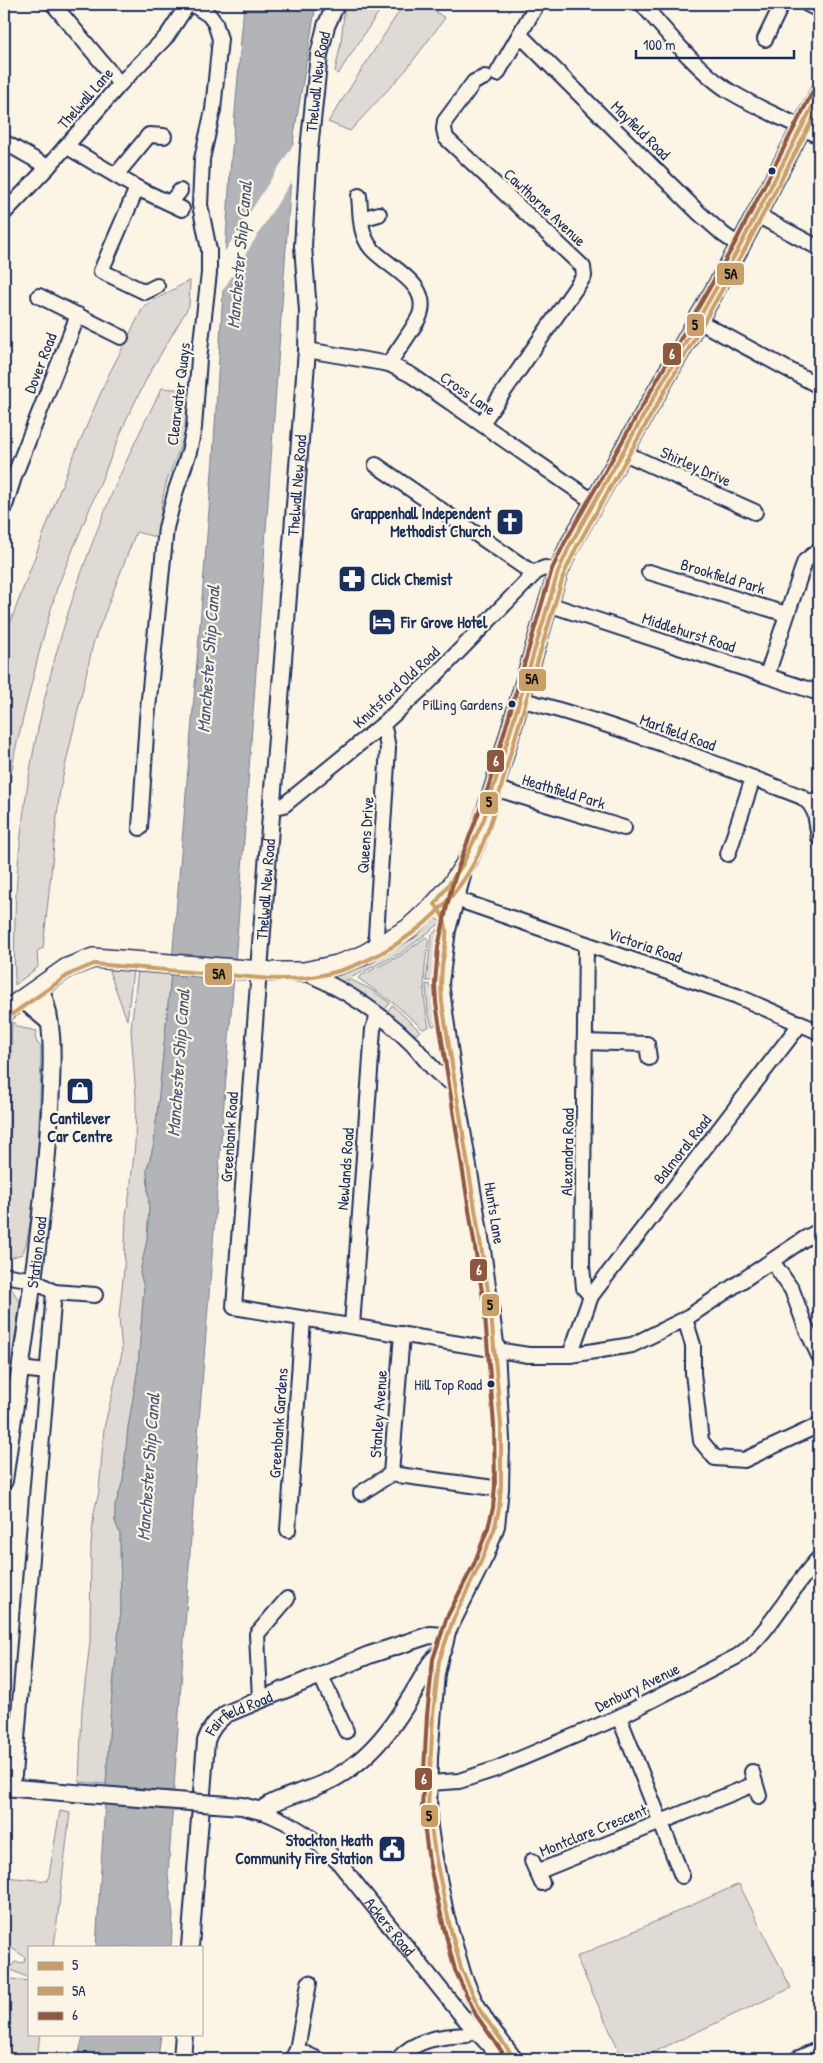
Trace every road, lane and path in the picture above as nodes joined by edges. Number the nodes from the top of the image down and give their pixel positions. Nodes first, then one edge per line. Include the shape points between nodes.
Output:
1 (53, 4) edge
2 (188, 4) edge
3 (192, 4) edge
4 (336, 4) edge
5 (537, 4) edge
6 (642, 4) edge
7 (782, 4) edge
8 (807, 4) edge
9 (819, 10) edge
10 (520, 35) junction
11 (765, 39) dead end
12 (120, 84) junction
13 (819, 94) edge
14 (802, 128) junction
15 (164, 136) dead end
16 (819, 136) edge
17 (4, 142) edge
18 (66, 146) junction
19 (48, 167) junction
20 (116, 175) junction
21 (137, 188) junction
22 (180, 191) dead end
23 (360, 196) dead end
24 (4, 213) edge
25 (379, 214) dead end
26 (757, 215) junction
27 (361, 219) junction
28 (740, 246) junction
29 (819, 248) edge
30 (157, 286) dead end
31 (39, 296) dead end
32 (78, 315) junction
33 (698, 321) junction
34 (121, 337) dead end
35 (307, 350) junction
36 (389, 364) junction
37 (819, 386) edge
38 (482, 423) junction
39 (622, 452) junction
40 (376, 465) dead end
41 (10, 472) edge
42 (594, 502) junction
43 (4, 509) edge
44 (755, 512) dead end
45 (819, 550) edge
46 (558, 572) junction
47 (649, 572) dead end
48 (534, 574) junction
49 (548, 604) junction
50 (786, 614) junction
51 (767, 675) junction
52 (819, 693) edge
53 (519, 698) junction
54 (381, 726) junction
55 (753, 778) junction
56 (494, 788) junction
57 (815, 801) edge
58 (272, 808) junction
59 (140, 828) dead end
60 (626, 829) dead end
61 (819, 838) edge
62 (728, 854) dead end
63 (468, 860) junction
64 (456, 900) junction
65 (435, 904) junction
66 (448, 930) junction
67 (586, 944) junction
68 (380, 947) junction
69 (259, 970) junction
70 (304, 972) junction
71 (39, 987) junction
72 (22, 999) junction
73 (4, 1012) edge
74 (378, 1015) junction
75 (48, 1021) junction
76 (801, 1023) junction
77 (819, 1032) edge
78 (585, 1042) junction
79 (649, 1058) dead end
80 (454, 1084) junction
81 (819, 1231) edge
82 (772, 1261) junction
83 (4, 1275) edge
84 (33, 1280) junction
85 (54, 1292) junction
86 (95, 1295) dead end
87 (591, 1296) junction
88 (303, 1319) junction
89 (685, 1320) junction
90 (352, 1326) junction
91 (402, 1334) junction
92 (497, 1350) junction
93 (570, 1355) junction
94 (819, 1356) edge
95 (20, 1369) junction
96 (47, 1372) junction
97 (819, 1425) edge
98 (391, 1474) junction
99 (4, 1481) edge
100 (502, 1489) junction
101 (361, 1493) dead end
102 (288, 1530) dead end
103 (819, 1558) edge
104 (286, 1599) dead end
105 (444, 1644) junction
106 (320, 1674) junction
107 (260, 1700) junction
108 (619, 1717) junction
109 (346, 1731) dead end
110 (9, 1781) edge
111 (430, 1783) junction
112 (755, 1784) dead end
113 (261, 1811) junction
114 (661, 1822) junction
115 (537, 1872) dead end
116 (682, 1876) dead end
117 (190, 1946) edge
118 (309, 1982) dead end
119 (466, 2035) dead end
120 (184, 2036) edge
121 (819, 2048) edge
122 (295, 2054) edge
123 (182, 2059) edge
124 (317, 2059) edge
125 (398, 2059) edge
126 (511, 2059) edge
127 (797, 2059) edge

1 - 12 street
2 - 12 street, Thelwall Lane via 167,36
3 - 59 street, Clearwater Quays via 209,15 220,39 213,110 202,159 200,204 210,273 190,452 166,528
4 - 35 main road, Thelwall New Road via 326,26 319,55 309,149 303,246 308,310
5 - 10 street
6 - 14 street via 724,87 752,105
7 - 11 street
8 - 9 street
10 - 28 street, Mayfield Road via 699,212
10 - 38 street, Cawthorne Avenue via 491,76 474,82 445,121 446,138 583,267 584,276
12 - 18 street, Thelwall Lane
13 - 14 highway
14 - 16 street
14 - 26 highway
15 - 20 street via 149,135
17 - 19 street
18 - 19 street, Thelwall Lane
18 - 20 street
19 - 24 street, Thelwall Lane
20 - 21 street
21 - 22 street via 176,206
21 - 30 street via 101,271 145,292
23 - 27 street
25 - 27 street
26 - 28 highway
26 - 29 street
27 - 36 street via 371,248 415,286 421,299 420,315
28 - 33 highway
31 - 32 street
32 - 34 street
32 - 41 street, Dover Road
33 - 37 street
33 - 39 highway
35 - 36 street, Cross Lane
35 - 58 main road, Thelwall New Road
36 - 38 street, Cross Lane
38 - 42 street, Cross Lane
39 - 42 highway
39 - 44 street, Shirley Drive
40 - 48 street
41 - 43 street, Dover Road
42 - 46 highway
45 - 50 street via 805,561
46 - 48 street via 545,568
46 - 49 highway
47 - 50 street, Brookfield Park
48 - 54 street, Knutsford Old Road via 426,685
49 - 51 street, Middlehurst Road
49 - 53 highway
50 - 51 street
51 - 52 street, Middlehurst Road
53 - 55 street, Marlfield Road via 590,719
53 - 56 highway
54 - 58 street, Knutsford Old Road via 284,805
54 - 68 street, Queens Drive via 388,748 376,935
55 - 57 street, Marlfield Road
55 - 62 street
56 - 60 street, Heathfield Park
56 - 63 highway
57 - 61 street
58 - 69 main road, Thelwall New Road
63 - 64 street, Hunts Lane
63 - 65 highway via 452,886
64 - 66 street, Hunts Lane
64 - 67 street, Victoria Road
65 - 66 street via 445,916
65 - 68 highway via 408,929
66 - 80 street, Hunts Lane via 441,984
67 - 76 street, Victoria Road via 737,996
67 - 78 street, Alexandra Road
68 - 70 highway via 350,960
69 - 70 highway
69 - 71 highway via 92,958 75,964
69 - 88 street, Greenbank Road via 234,1307
70 - 74 street via 335,987
71 - 72 highway
71 - 75 main road, Station Road via 47,1005
72 - 73 highway
72 - 75 main road
74 - 80 street via 445,1080
74 - 90 street, Newlands Road via 373,1029
75 - 84 main road, Station Road via 52,1051 48,1142
76 - 77 street, Victoria Road
76 - 87 street, Balmoral Road
78 - 79 street via 647,1044
78 - 87 street, Alexandra Road via 582,1266 584,1288
80 - 92 street, Hunts Lane
81 - 82 street
82 - 89 street
82 - 94 street via 792,1290
83 - 84 street
84 - 85 street
84 - 95 main road, Station Road
85 - 86 street
85 - 96 street
87 - 93 street
88 - 90 street
88 - 102 street, Greenbank Gardens
89 - 93 street via 632,1345
89 - 97 street via 693,1345 701,1441 716,1458 744,1460
90 - 91 street
91 - 92 street
91 - 98 street, Stanley Avenue
92 - 93 street via 528,1355
92 - 100 street, Ackers Road
95 - 96 street
95 - 99 main road, Station Road
96 - 110 street
98 - 100 street, Stanley Avenue
98 - 101 street
100 - 105 street, Ackers Road via 497,1526 490,1545
103 - 108 street, Denbury Avenue via 748,1649
104 - 107 street via 257,1634
105 - 106 main road, Fairfield Road via 435,1635 424,1637
105 - 111 street, Ackers Road via 433,1716
105 - 113 main road, Ackers Road via 398,1720 354,1766 301,1794 268,1804
106 - 107 main road, Fairfield Road
106 - 109 street
107 - 117 main road, Fairfield Road via 226,1714 217,1721 206,1741
108 - 111 street, Denbury Avenue via 482,1775
108 - 114 street, Montclare Crescent
110 - 113 main road, Ackers Road, bridge via 242,1806
111 - 126 street, Ackers Road via 429,1820 433,1848 464,1976 487,2022
112 - 114 street, Montclare Crescent
113 - 126 street, Ackers Road via 300,1829 320,1843 462,2016 497,2054
114 - 115 street, Montclare Crescent
114 - 116 street, Montclare Crescent
118 - 122 street
119 - 125 street via 424,2040
120 - 123 main road
121 - 127 street
122 - 124 street

